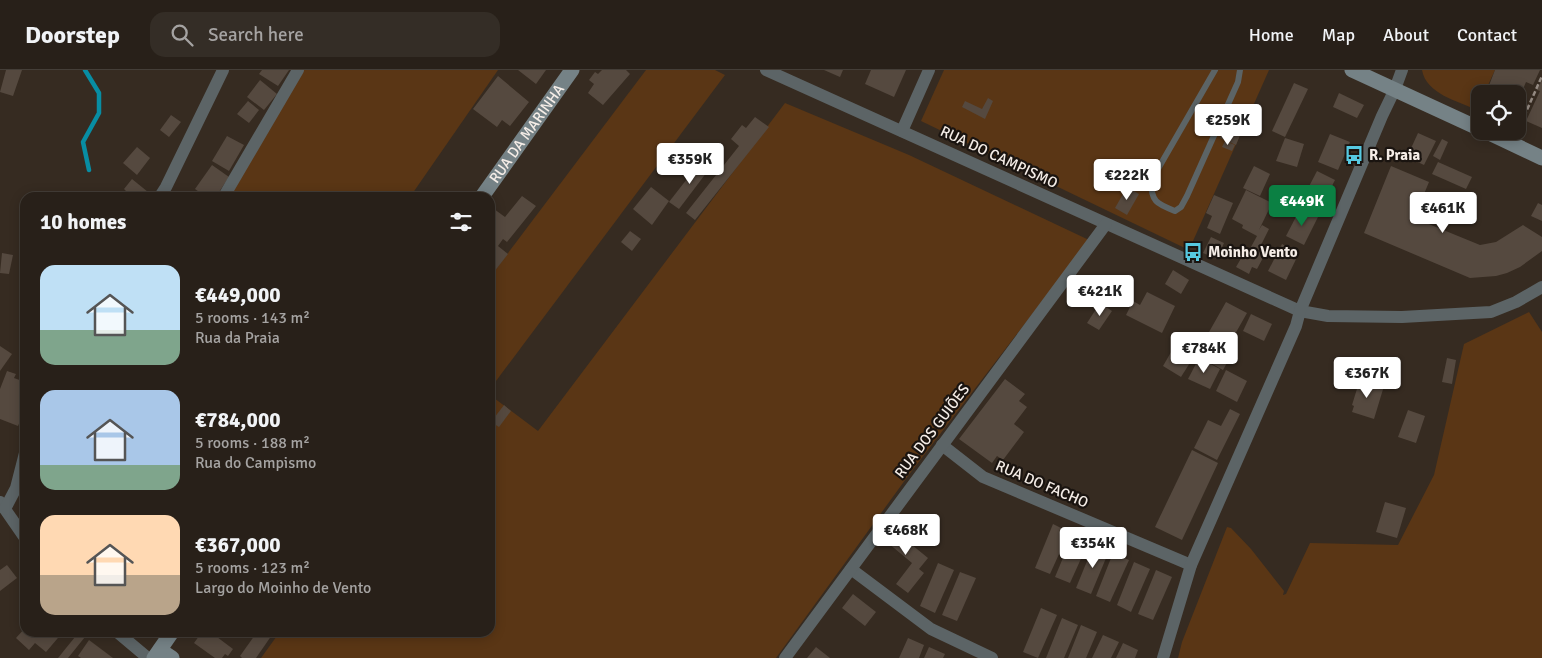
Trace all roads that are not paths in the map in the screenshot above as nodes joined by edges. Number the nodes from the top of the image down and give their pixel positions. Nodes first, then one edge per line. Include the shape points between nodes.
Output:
1 (223, 70) edge
2 (298, 70) edge
3 (572, 70) edge
4 (766, 70) edge
5 (929, 70) edge
6 (1215, 70) edge
7 (1240, 70) edge
8 (1352, 70) edge
9 (1402, 70) edge
10 (1395, 89) junction
11 (1471, 125) edge
12 (902, 131) junction
13 (1505, 140) edge
14 (1542, 158) edge
15 (163, 192) edge
16 (227, 192) edge
17 (485, 192) edge
18 (1106, 224) junction
19 (1542, 287) edge
20 (1300, 311) junction
21 (942, 445) junction
22 (20, 472) edge
23 (2, 506) edge
24 (20, 531) edge
25 (1190, 566) junction
26 (851, 569) junction
27 (126, 637) edge
28 (169, 637) edge
29 (158, 656) edge
30 (786, 658) edge
31 (992, 658) edge
32 (1163, 658) edge

1 - 15 street
2 - 16 street
3 - 17 main road, RUA DA MARINHA
4 - 12 street, RUA DO CAMPISMO
5 - 12 street
6 - 7 lane via 1151,181 1151,194 1156,202 1175,212 1188,196 1238,82
8 - 10 main road
9 - 10 street
10 - 11 main road
10 - 20 street
12 - 18 street, RUA DO CAMPISMO
13 - 14 main road
18 - 20 street, RUA DO CAMPISMO
18 - 21 street, RUA DOS GUIÕES
19 - 20 street, RUA DO CAMPISMO via 1491,312 1402,317 1328,316
20 - 25 street
21 - 25 street, RUA DO FACHO via 983,477
21 - 26 street, RUA DOS GUIÕES
22 - 23 street via 16,488
23 - 24 street
25 - 32 street
26 - 30 street, RUA DOS GUIÕES
26 - 31 street via 931,629
27 - 29 street
28 - 29 main road

